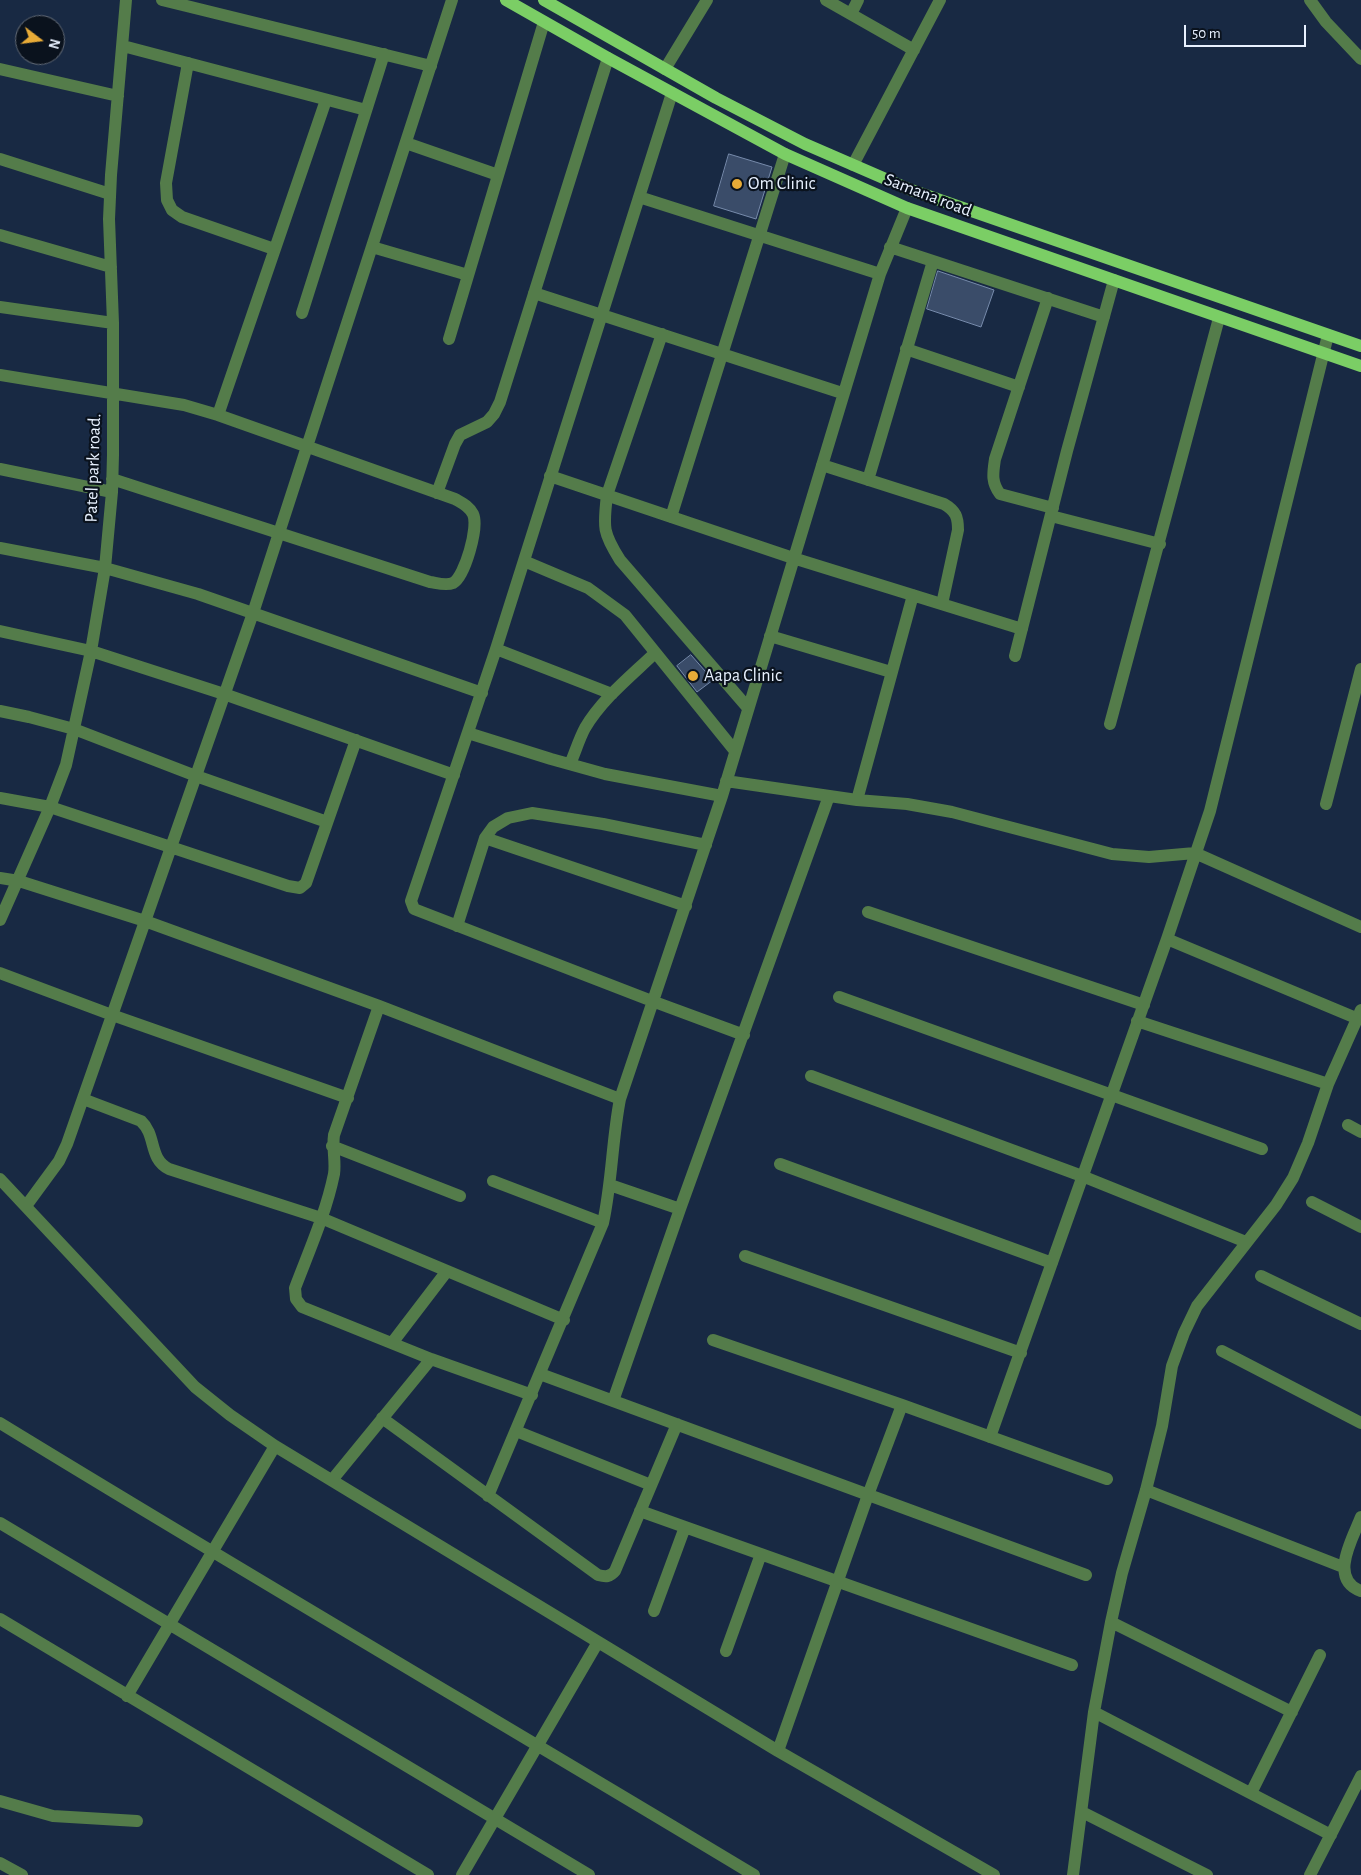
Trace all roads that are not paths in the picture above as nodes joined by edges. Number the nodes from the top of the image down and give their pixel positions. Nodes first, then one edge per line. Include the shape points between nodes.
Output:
1 (126, 0) edge
2 (162, 0) edge
3 (452, 0) edge
4 (506, 0) edge
5 (706, 0) edge
6 (826, 0) edge
7 (858, 0) edge
8 (940, 0) edge
9 (1310, 0) edge
10 (551, 2) edge
11 (851, 14) junction
12 (544, 22) junction
13 (123, 46) junction
14 (914, 50) junction
15 (384, 54) junction
16 (608, 58) junction
17 (1361, 59) edge
18 (188, 63) junction
19 (431, 66) junction
20 (0, 69) edge
21 (665, 69) junction
22 (672, 92) junction
23 (118, 96) junction
24 (326, 100) junction
25 (366, 110) junction
26 (406, 143) junction
27 (785, 154) junction
28 (0, 159) edge
29 (853, 165) junction
30 (498, 174) junction
31 (110, 194) junction
32 (639, 197) junction
33 (907, 208) junction
34 (0, 235) edge
35 (759, 236) junction
36 (372, 246) junction
37 (890, 247) junction
38 (274, 249) junction
39 (933, 261) junction
40 (111, 267) junction
41 (880, 274) junction
42 (468, 275) junction
43 (1114, 280) junction
44 (534, 293) junction
45 (1048, 298) junction
46 (0, 307) edge
47 (302, 313) dead end
48 (601, 315) junction
49 (1104, 317) junction
50 (1220, 318) junction
51 (113, 323) junction
52 (662, 334) junction
53 (1328, 335) junction
54 (449, 339) dead end
55 (1361, 346) edge
56 (906, 349) junction
57 (722, 353) junction
58 (1322, 353) junction
59 (1361, 366) edge
60 (0, 376) edge
61 (1019, 388) junction
62 (842, 393) junction
63 (113, 394) junction
64 (218, 415) junction
65 (308, 446) junction
66 (822, 465) junction
67 (0, 469) edge
68 (550, 476) junction
69 (112, 479) junction
70 (868, 480) junction
71 (112, 492) junction
72 (437, 492) junction
73 (607, 495) junction
74 (1052, 512) junction
75 (671, 517) junction
76 (279, 532) junction
77 (1160, 544) junction
78 (0, 548) edge
79 (793, 558) junction
80 (524, 561) junction
81 (105, 568) junction
82 (913, 595) junction
83 (942, 604) junction
84 (253, 612) junction
85 (1022, 629) junction
86 (0, 631) edge
87 (770, 636) junction
88 (496, 649) junction
89 (91, 651) junction
90 (655, 653) junction
91 (1015, 656) dead end
92 (1361, 669) edge
93 (891, 672) junction
94 (482, 693) junction
95 (224, 694) junction
96 (612, 694) junction
97 (748, 708) junction
98 (0, 711) edge
99 (1110, 724) dead end
100 (74, 729) junction
101 (468, 734) junction
102 (356, 740) junction
103 (735, 751) junction
104 (570, 764) junction
105 (454, 775) junction
106 (196, 776) junction
107 (726, 781) junction
108 (722, 796) junction
109 (829, 796) junction
110 (0, 798) edge
111 (857, 800) junction
112 (1326, 804) dead end
113 (50, 807) junction
114 (327, 822) junction
115 (485, 838) junction
116 (706, 845) junction
117 (171, 848) junction
118 (1195, 853) junction
119 (0, 878) edge
120 (18, 881) junction
121 (686, 906) junction
122 (868, 912) dead end
123 (0, 920) edge
124 (144, 921) junction
125 (457, 926) junction
126 (1361, 927) edge
127 (1167, 939) junction
128 (0, 974) edge
129 (839, 997) dead end
130 (652, 1002) junction
131 (1144, 1005) junction
132 (379, 1006) junction
133 (1359, 1014) edge
134 (112, 1015) junction
135 (1138, 1021) junction
136 (744, 1035) junction
137 (810, 1076) dead end
138 (1328, 1084) junction
139 (1110, 1095) junction
140 (348, 1098) junction
141 (83, 1099) junction
142 (620, 1099) junction
143 (1348, 1125) dead end
144 (1361, 1132) edge
145 (332, 1146) junction
146 (1262, 1149) dead end
147 (780, 1164) dead end
148 (1082, 1176) junction
149 (0, 1179) edge
150 (493, 1181) dead end
151 (610, 1185) junction
152 (460, 1196) dead end
153 (1312, 1202) dead end
154 (26, 1206) junction
155 (680, 1209) junction
156 (321, 1218) junction
157 (603, 1223) junction
158 (1361, 1227) edge
159 (1246, 1242) junction
160 (745, 1256) dead end
161 (1052, 1263) junction
162 (447, 1271) junction
163 (1261, 1276) dead end
164 (564, 1320) junction
165 (1361, 1324) edge
166 (714, 1340) dead end
167 (392, 1343) junction
168 (1222, 1351) dead end
169 (1021, 1353) junction
170 (431, 1359) junction
171 (540, 1374) junction
172 (532, 1395) junction
173 (613, 1401) junction
174 (902, 1405) junction
175 (382, 1418) junction
176 (0, 1424) edge
177 (677, 1424) junction
178 (1361, 1424) edge
179 (516, 1431) junction
180 (990, 1437) junction
181 (275, 1446) junction
182 (1107, 1479) dead end
183 (332, 1480) junction
184 (651, 1485) junction
185 (1146, 1490) junction
186 (868, 1495) junction
187 (488, 1496) junction
188 (640, 1511) junction
189 (1361, 1517) edge
190 (0, 1523) edge
191 (685, 1527) junction
192 (212, 1553) junction
193 (761, 1554) junction
194 (1344, 1567) junction
195 (1086, 1575) dead end
196 (837, 1582) junction
197 (1361, 1591) edge
198 (654, 1611) dead end
199 (0, 1619) edge
200 (1111, 1622) junction
201 (169, 1625) junction
202 (598, 1642) junction
203 (726, 1651) dead end
204 (1320, 1656) dead end
205 (1072, 1665) dead end
206 (127, 1696) junction
207 (1094, 1712) junction
208 (1292, 1712) junction
209 (538, 1745) junction
210 (778, 1751) junction
211 (1361, 1776) edge
212 (1250, 1793) junction
213 (0, 1801) edge
214 (1082, 1812) junction
215 (494, 1819) junction
216 (137, 1821) dead end
217 (1331, 1835) junction
218 (0, 1863) edge
219 (22, 1875) edge
220 (428, 1875) edge
221 (462, 1875) edge
222 (589, 1875) edge
223 (754, 1875) edge
224 (994, 1875) edge
225 (1073, 1875) edge
226 (1207, 1875) edge
227 (1310, 1875) edge

1 - 13 street, Patel park road.
2 - 15 street
3 - 19 street
4 - 12 main road, Samana road
5 - 21 street
6 - 11 street
7 - 11 street
8 - 14 street
9 - 17 street
10 - 21 main road, Samana road
11 - 14 street
12 - 16 main road, Samana road
12 - 30 street
13 - 18 street
13 - 23 street, Patel park road.
14 - 29 street
15 - 19 street
15 - 25 street
16 - 22 main road, Samana road
16 - 44 street
18 - 24 street
18 - 38 street via 166,183 167,200 172,210 182,217
19 - 26 street
20 - 23 street
21 - 29 main road, Samana road via 797,140
22 - 27 main road, Samana road
22 - 32 street
23 - 31 street, Patel park road.
24 - 25 street
24 - 38 street
25 - 47 street
26 - 30 street
26 - 36 street
27 - 33 main road, Samana road
27 - 35 street
28 - 31 street
29 - 53 main road, Samana road via 911,190
30 - 42 street
31 - 40 street, Patel park road.
32 - 35 street
32 - 48 street
33 - 37 street
33 - 43 main road, Samana road
34 - 40 street
35 - 41 street
35 - 57 street
36 - 42 street
36 - 65 street
37 - 39 street
37 - 41 street
38 - 64 street
39 - 45 street
39 - 56 street
40 - 51 street, Patel park road.
41 - 62 street
42 - 54 street
43 - 49 street
43 - 50 main road, Samana road
44 - 48 street
44 - 72 street via 500,402 487,422 460,435
45 - 49 street
45 - 61 street
46 - 51 street
48 - 52 street
48 - 68 street
49 - 74 street
50 - 58 main road, Samana road
50 - 77 street
51 - 63 street, Patel park road.
52 - 57 street
52 - 73 street
53 - 55 main road, Samana road
53 - 58 street
56 - 61 street
56 - 70 street
57 - 62 street
57 - 75 street
58 - 59 main road, Samana road
58 - 118 street via 1210,811
60 - 63 street
61 - 74 street via 992,476 1000,494
62 - 66 street
63 - 64 street via 184,405
63 - 69 street, Patel park road.
64 - 65 street
65 - 72 street
65 - 76 street
66 - 70 street
66 - 79 street
67 - 71 street
68 - 73 street
68 - 80 street
69 - 71 street, Patel park road.
69 - 76 street
70 - 83 street via 953,509 958,519 958,530
71 - 81 street, Patel park road.
72 - 76 street via 468,506 474,515 473,535 465,565 452,584 430,582
73 - 75 street
73 - 97 street via 604,520 608,540 620,560
74 - 77 street
74 - 85 street
75 - 79 street
76 - 84 street
77 - 99 street
78 - 81 street
79 - 82 street
79 - 87 street
80 - 88 street
80 - 90 street via 588,588 608,601 625,615
81 - 84 street
81 - 89 street, Patel park road.
82 - 83 street
82 - 93 street
83 - 85 street
84 - 94 street
84 - 95 street
85 - 91 street
86 - 89 street
87 - 93 street
87 - 97 street
88 - 94 street
88 - 96 street
89 - 95 street
89 - 100 street, Patel park road.
90 - 96 street
90 - 103 street
92 - 112 street
93 - 111 street
94 - 101 street
95 - 102 street
95 - 106 street
96 - 104 street via 585,729
97 - 103 street
98 - 100 street
100 - 106 street
100 - 113 street, Patel park road. via 66,764
101 - 104 street
101 - 105 street
102 - 105 street
102 - 114 street
103 - 107 street
104 - 108 street via 605,774
105 - 125 street via 411,901 414,909
106 - 114 street
106 - 117 street
107 - 108 street
107 - 109 street
108 - 116 street
109 - 111 street
109 - 136 street
110 - 113 street
111 - 118 street via 952,812 1112,854 1148,857
113 - 117 street
113 - 120 street, Patel park road.
114 - 117 street via 306,883 300,888
115 - 116 street via 493,827 508,818 532,814 603,824
115 - 121 street
115 - 125 street
116 - 121 street
117 - 124 street
118 - 126 street
118 - 127 street
119 - 120 street
120 - 123 street, Patel park road.
120 - 124 street
121 - 130 street
122 - 131 street
124 - 132 street
124 - 134 street
125 - 130 street
127 - 131 street
127 - 133 street
128 - 134 street
129 - 139 street
130 - 136 street
130 - 142 street
131 - 135 street
132 - 140 street
132 - 142 street
133 - 138 street
134 - 140 street
134 - 141 street
135 - 138 street
135 - 139 street
136 - 155 street
137 - 148 street
138 - 159 street via 1293,1178
139 - 146 street
139 - 148 street
140 - 145 street
141 - 154 street via 64,1154
141 - 156 street via 141,1121 147,1127 157,1160 162,1165
142 - 151 street
143 - 144 street
145 - 152 street
145 - 156 street via 335,1166
147 - 161 street
148 - 159 street
148 - 161 street
149 - 154 street
150 - 157 street
151 - 155 street
151 - 157 street
153 - 158 street
154 - 181 street via 195,1387
155 - 173 street
156 - 162 street
156 - 167 street via 295,1288 296,1299 302,1307
157 - 164 street
159 - 185 street via 1197,1306 1184,1333 1172,1366 1162,1426
160 - 169 street
161 - 169 street
162 - 164 street
162 - 167 street
163 - 165 street
164 - 171 street
166 - 174 street
167 - 170 street
168 - 178 street
169 - 180 street
170 - 172 street
170 - 175 street
171 - 172 street
171 - 173 street
172 - 179 street
173 - 177 street
174 - 180 street
174 - 186 street
175 - 183 street
175 - 187 street
176 - 192 street
177 - 184 street
177 - 186 street
179 - 184 street
179 - 187 street
180 - 182 street
181 - 183 street
181 - 192 street
183 - 202 street
184 - 188 street
185 - 194 street
185 - 200 street
186 - 195 street
186 - 196 street
187 - 188 street via 605,1577 615,1572
188 - 191 street
189 - 194 street
190 - 201 street
191 - 193 street
191 - 198 street
192 - 201 street
192 - 209 street
193 - 196 street
193 - 203 street
194 - 197 street via 1349,1583
196 - 205 street
196 - 210 street
199 - 206 street
200 - 207 street
200 - 208 street
201 - 206 street
201 - 215 street
202 - 209 street
202 - 210 street
204 - 208 street
206 - 220 street
207 - 212 street
207 - 214 street
208 - 212 street
209 - 215 street
209 - 223 street
210 - 224 street
211 - 217 street
212 - 217 street
213 - 216 street via 53,1816
214 - 225 street
214 - 226 street
215 - 221 street
215 - 222 street
217 - 227 street
218 - 219 street

